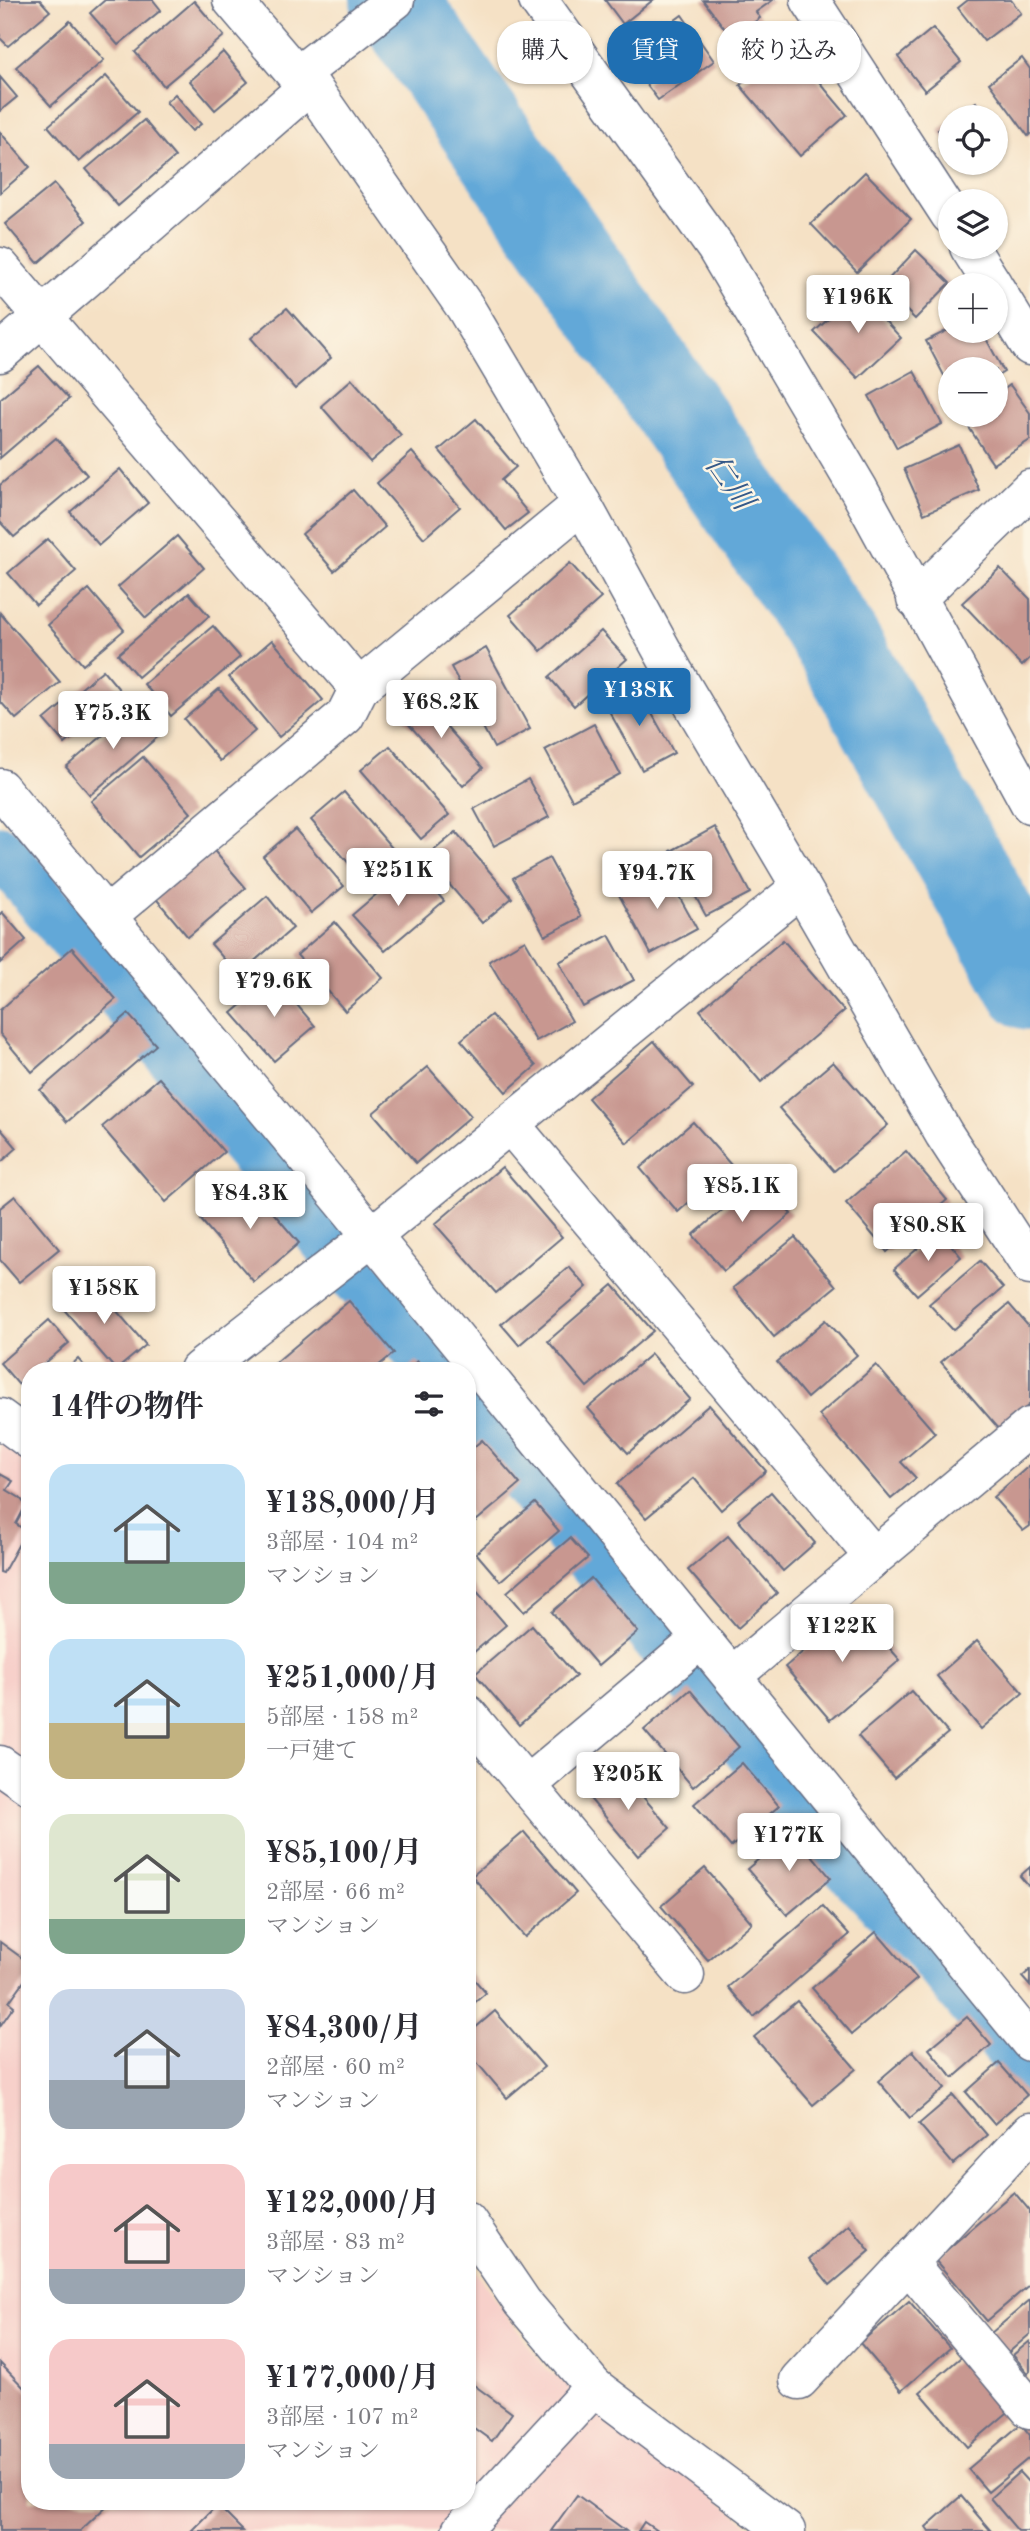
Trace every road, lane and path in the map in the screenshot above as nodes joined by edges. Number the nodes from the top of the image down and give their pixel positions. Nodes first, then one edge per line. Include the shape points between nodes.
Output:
1 (232, 0) edge
2 (395, 0) edge
3 (538, 0) edge
4 (810, 0) edge
5 (303, 80) junction
6 (938, 197) edge
7 (0, 267) edge
8 (1008, 310) edge
9 (43, 317) junction
10 (1030, 346) edge
11 (0, 353) edge
12 (1030, 489) edge
13 (582, 504) junction
14 (916, 599) junction
15 (359, 688) junction
16 (0, 788) edge
17 (1030, 804) edge
18 (802, 887) junction
19 (107, 916) junction
20 (510, 1124) junction
21 (372, 1236) junction
22 (1030, 1266) edge
23 (209, 1362) edge
24 (475, 1362) edge
25 (476, 1363) edge
26 (0, 1418) edge
27 (1030, 1427) edge
28 (21, 1433) edge
29 (874, 1557) junction
30 (701, 1639) junction
31 (732, 1676) junction
32 (476, 1725) edge
33 (0, 1765) edge
34 (21, 1780) edge
35 (527, 1785) junction
36 (685, 1975) dead end
37 (1030, 2042) edge
38 (1030, 2132) edge
39 (476, 2234) edge
40 (908, 2263) junction
41 (799, 2380) dead end
42 (594, 2387) junction
43 (1030, 2409) edge
44 (461, 2531) edge
45 (786, 2531) edge

1 - 5 street
2 - 5 street
3 - 14 street via 716,248 859,490
4 - 6 street
5 - 9 street
5 - 13 street via 465,307
7 - 9 street
8 - 10 street
9 - 11 street
9 - 15 street
12 - 14 street
13 - 15 street
13 - 18 street via 675,674
14 - 17 street
15 - 19 street via 345,716
16 - 19 street
18 - 20 street
18 - 22 street via 944,1134
19 - 21 street
20 - 21 street
20 - 29 street
21 - 23 street
21 - 24 street
25 - 30 street
26 - 28 street
27 - 29 street
29 - 31 street
30 - 31 street
30 - 35 street
31 - 37 street
32 - 35 street
33 - 34 street
35 - 36 street
38 - 40 street
39 - 42 street via 522,2302
40 - 41 street
40 - 43 street
42 - 44 street
42 - 45 street

